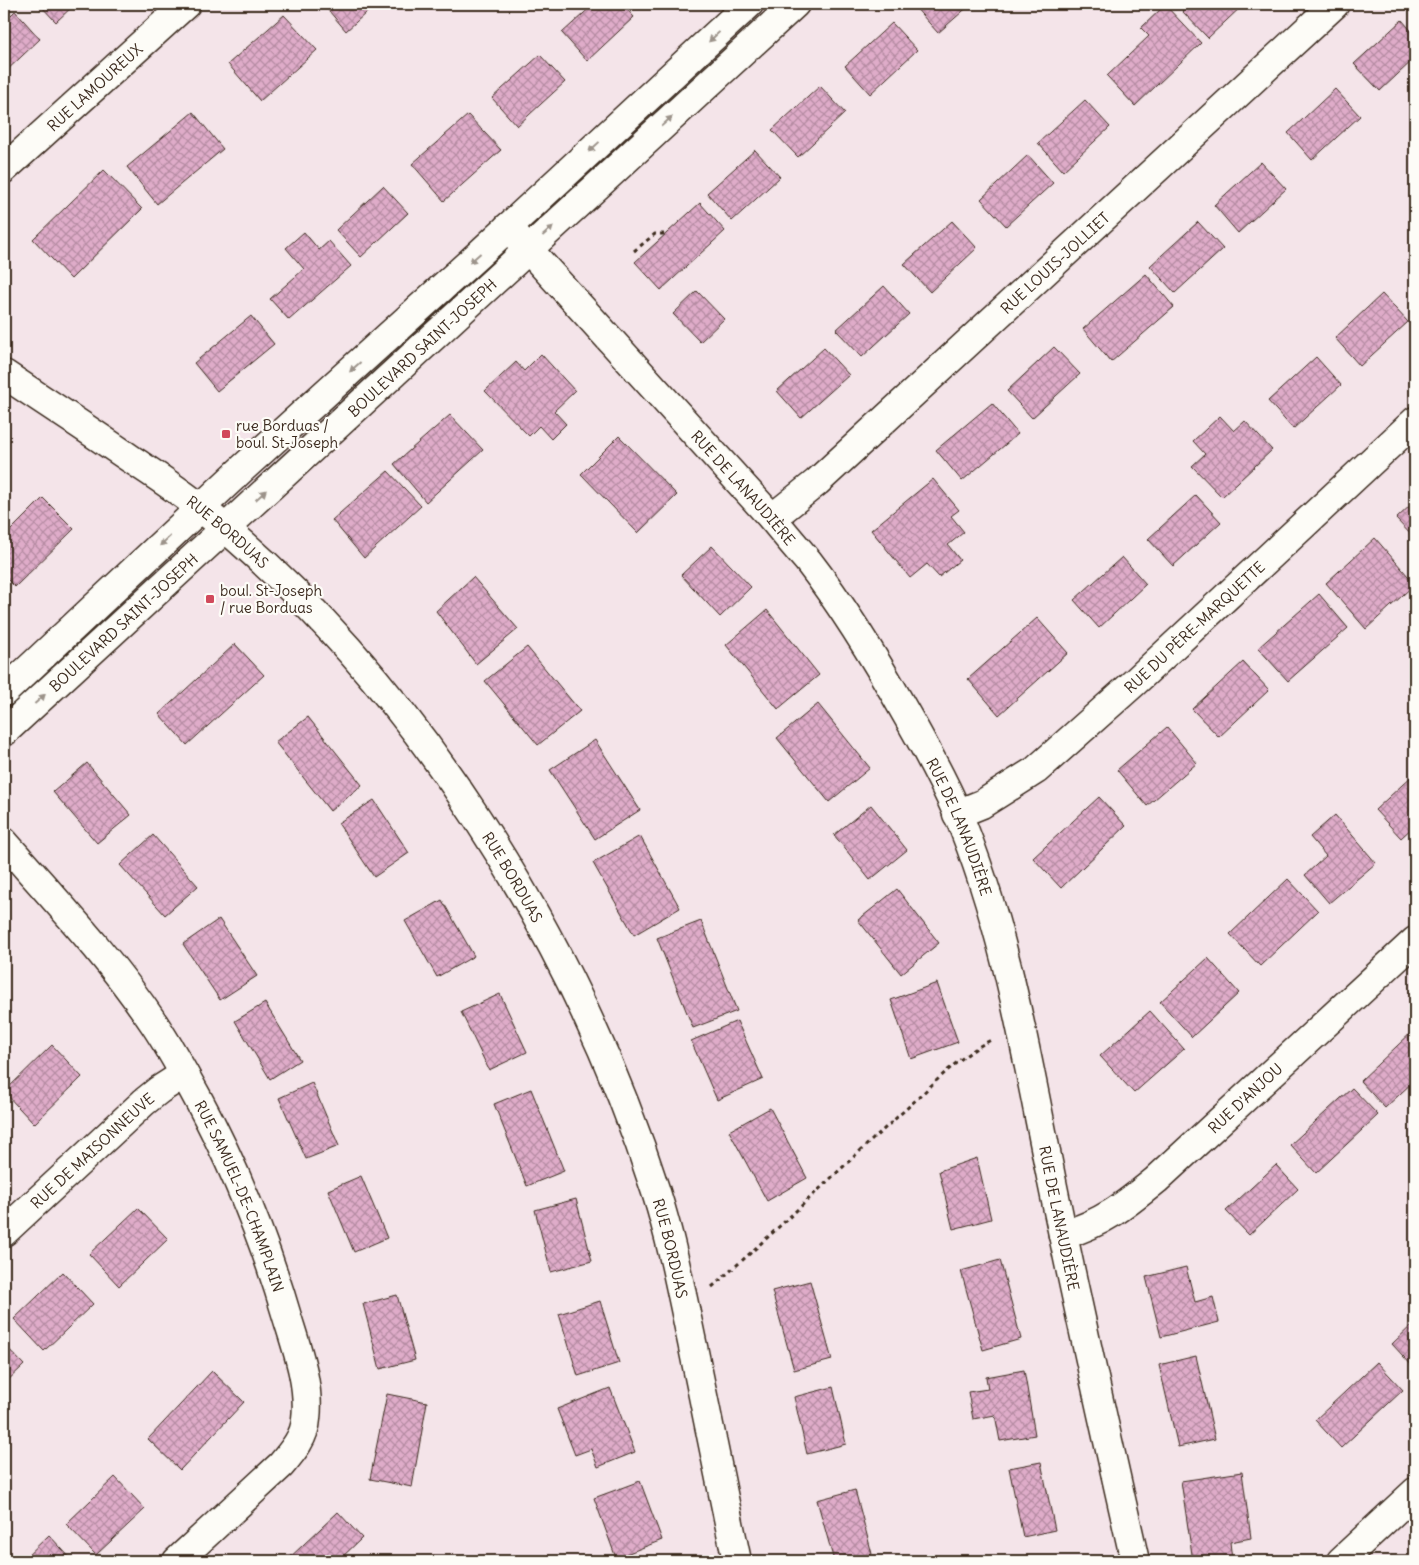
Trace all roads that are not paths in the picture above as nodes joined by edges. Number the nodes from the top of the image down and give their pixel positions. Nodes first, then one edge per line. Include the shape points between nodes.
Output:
1 (186, 4) edge
2 (749, 4) edge
3 (795, 4) edge
4 (1335, 4) edge
5 (4, 169) edge
6 (508, 227) junction
7 (528, 249) junction
8 (4, 374) edge
9 (1415, 421) edge
10 (201, 507) junction
11 (772, 518) junction
12 (225, 528) junction
13 (4, 692) edge
14 (4, 732) edge
15 (958, 814) junction
16 (4, 842) edge
17 (1415, 941) edge
18 (184, 1074) junction
19 (4, 1232) edge
20 (1063, 1235) junction
21 (1415, 1492) edge
22 (177, 1561) edge
23 (737, 1561) edge
24 (1134, 1561) edge
25 (1340, 1561) edge

1 - 5 street, RUE LAMOUREUX
2 -> 6 street, BOULEVARD SAINT-JOSEPH
7 -> 3 street, BOULEVARD SAINT-JOSEPH
4 - 11 street, RUE LOUIS-JOLLIET via 817,482
6 - 7 street, RUE DE LANAUDIÈRE
6 -> 10 street, BOULEVARD SAINT-JOSEPH
7 - 11 street, RUE DE LANAUDIÈRE
12 -> 7 street, BOULEVARD SAINT-JOSEPH
8 - 10 street, RUE BORDUAS
9 - 15 street, RUE DU PÈRE-MARQUETTE via 1036,770 982,804
10 - 12 street, RUE BORDUAS
10 -> 13 street, BOULEVARD SAINT-JOSEPH
11 - 15 street, RUE DE LANAUDIÈRE via 808,561 880,667
14 -> 12 street, BOULEVARD SAINT-JOSEPH
12 - 23 street, RUE BORDUAS via 333,632 402,714 493,843 560,963 614,1078 657,1195 674,1258
15 - 20 street, RUE DE LANAUDIÈRE via 1006,962
16 - 18 street, RUE SAMUEL-DE-CHAMPLAIN via 107,959 155,1026
17 - 20 street, RUE D'ANJOU via 1156,1180 1099,1222
18 - 19 street, RUE DE MAISONNEUVE via 144,1102
18 - 22 street, RUE SAMUEL-DE-CHAMPLAIN via 235,1172 266,1250 296,1346 307,1404 306,1422 292,1452
20 - 24 street, RUE DE LANAUDIÈRE
21 - 25 street

